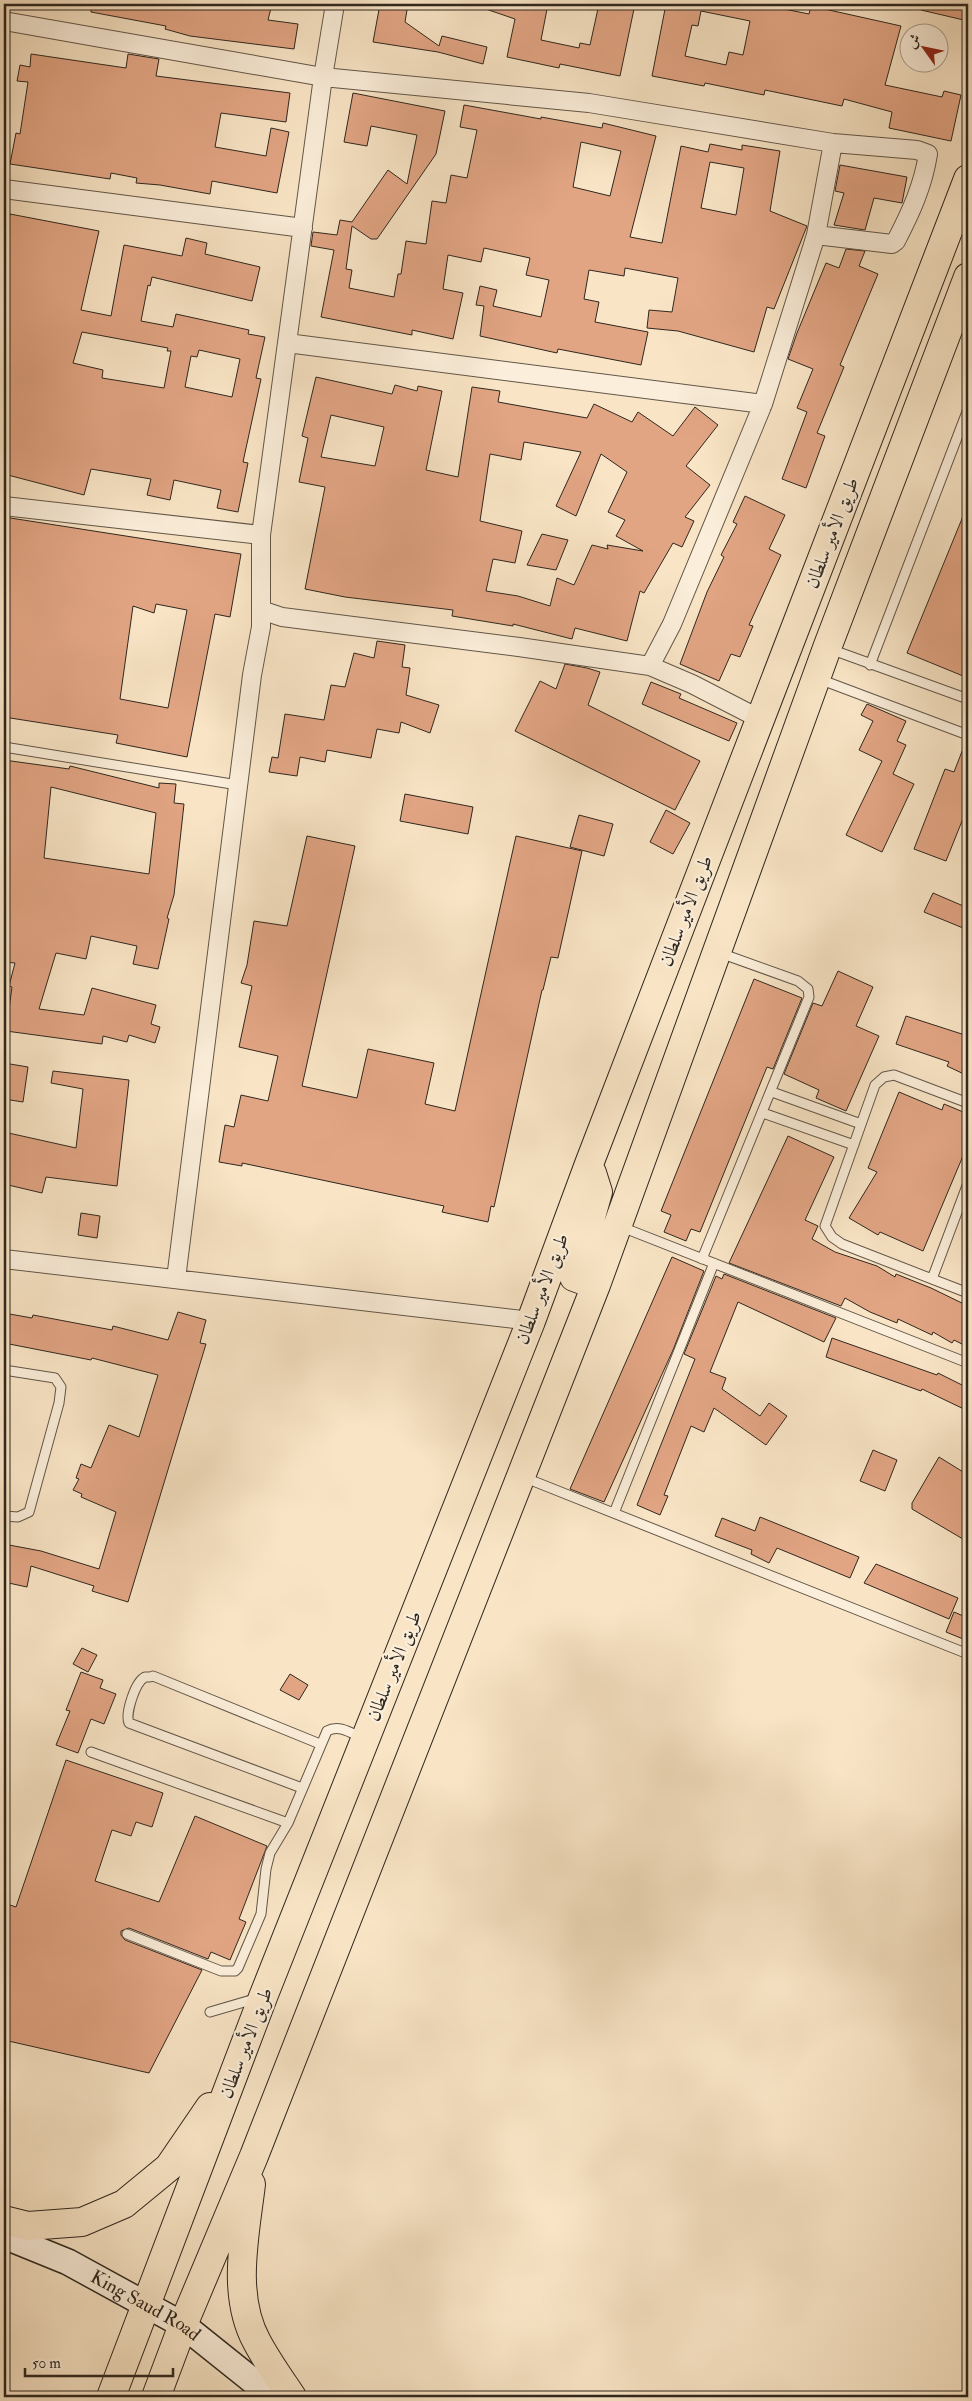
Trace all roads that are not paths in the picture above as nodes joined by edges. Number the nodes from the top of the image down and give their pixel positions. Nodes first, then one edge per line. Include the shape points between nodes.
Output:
1 (335, 4) edge
2 (4, 22) edge
3 (323, 76) junction
4 (833, 143) junction
5 (968, 179) edge
6 (4, 189) edge
7 (302, 228) junction
8 (816, 234) junction
9 (968, 277) edge
10 (287, 343) junction
11 (763, 404) junction
12 (968, 409) edge
13 (4, 506) edge
14 (261, 535) junction
15 (261, 610) junction
16 (827, 648) junction
17 (870, 665) junction
18 (650, 666) junction
19 (816, 678) junction
20 (968, 698) edge
21 (760, 719) junction
22 (968, 735) edge
23 (4, 748) edge
24 (238, 785) junction
25 (717, 952) junction
26 (772, 1092) junction
27 (968, 1103) edge
28 (763, 1113) junction
29 (861, 1124) junction
30 (854, 1145) junction
31 (589, 1164) junction
32 (968, 1183) edge
33 (618, 1225) junction
34 (702, 1258) junction
35 (4, 1259) edge
36 (714, 1263) junction
37 (176, 1279) junction
38 (932, 1279) junction
39 (596, 1285) junction
40 (968, 1294) edge
41 (531, 1321) junction
42 (968, 1363) edge
43 (4, 1370) edge
44 (521, 1476) junction
45 (614, 1513) junction
46 (4, 1516) edge
47 (968, 1654) edge
48 (365, 1739) junction
49 (320, 1744) junction
50 (91, 1752) dead end
51 (302, 1788) junction
52 (288, 1823) junction
53 (127, 1934) dead end
54 (263, 1997) junction
55 (210, 2012) dead end
56 (235, 2070) junction
57 (254, 2156) junction
58 (4, 2220) edge
59 (4, 2236) edge
60 (147, 2305) junction
61 (183, 2325) junction
62 (111, 2397) edge
63 (156, 2397) edge
64 (273, 2397) edge
65 (292, 2397) edge

1 - 3 street
2 - 3 street
3 - 4 street via 589,103
3 - 7 street
4 - 8 street
4 - 8 street via 918,150 928,154 925,173 917,201 892,244
5 - 21 main road, طريق الأمير سلطان
6 - 7 street
7 - 10 street
8 - 11 street
9 - 16 main road, طريق الأمير سلطان
10 - 11 street
10 - 14 street
11 - 18 street via 672,624
12 - 17 lane
13 - 14 street
14 - 15 street
15 - 18 street via 282,617
15 - 24 street
16 - 17 lane
16 - 19 main road, طريق الأمير سلطان
17 - 20 lane
18 - 21 street
19 - 22 lane
19 - 25 main road, طريق الأمير سلطان
21 - 31 main road, طريق الأمير سلطان
23 - 24 lane
24 - 37 street
25 - 26 lane via 798,981 808,988 804,1014
25 - 33 main road, طريق الأمير سلطان
26 - 28 lane
26 - 29 lane
27 - 29 lane via 894,1075 884,1077 875,1085
28 - 30 lane
28 - 34 lane
29 - 30 lane
30 - 38 lane via 825,1226 842,1244
31 - 39 main road via 598,1192 574,1277
31 - 41 main road, طريق الأمير سلطان
32 - 38 lane
33 - 34 lane
33 - 39 main road, طريق الأمير سلطان
34 - 36 lane
35 - 37 street
36 - 42 lane
36 - 45 lane
37 - 41 street
38 - 40 lane
39 - 44 main road, طريق الأمير سلطان
41 - 48 main road, طريق الأمير سلطان
43 - 46 lane via 55,1378 61,1387 29,1512 18,1517
44 - 45 lane
44 - 57 main road, طريق الأمير سلطان
45 - 47 lane
48 - 49 lane via 332,1728
48 - 54 main road, طريق الأمير سلطان
49 - 51 lane
49 - 51 lane via 153,1676 140,1682 127,1712 129,1723 138,1727
50 - 52 lane
51 - 52 lane
52 - 53 lane via 270,1853 261,1914 235,1971 221,1971
54 - 55 lane
54 - 56 main road, طريق الأمير سلطان
56 - 58 main road via 169,2167 124,2204 82,2222 28,2226
56 - 60 main road, طريق الأمير سلطان
57 - 61 main road, طريق الأمير سلطان
57 - 65 main road via 242,2272 247,2314 256,2341
59 - 60 main road, King Saud Road via 68,2262
60 - 61 main road, King Saud Road
60 - 62 main road, طريق الأمير سلطان
61 - 63 main road, طريق الأمير سلطان
61 - 64 main road, King Saud Road

